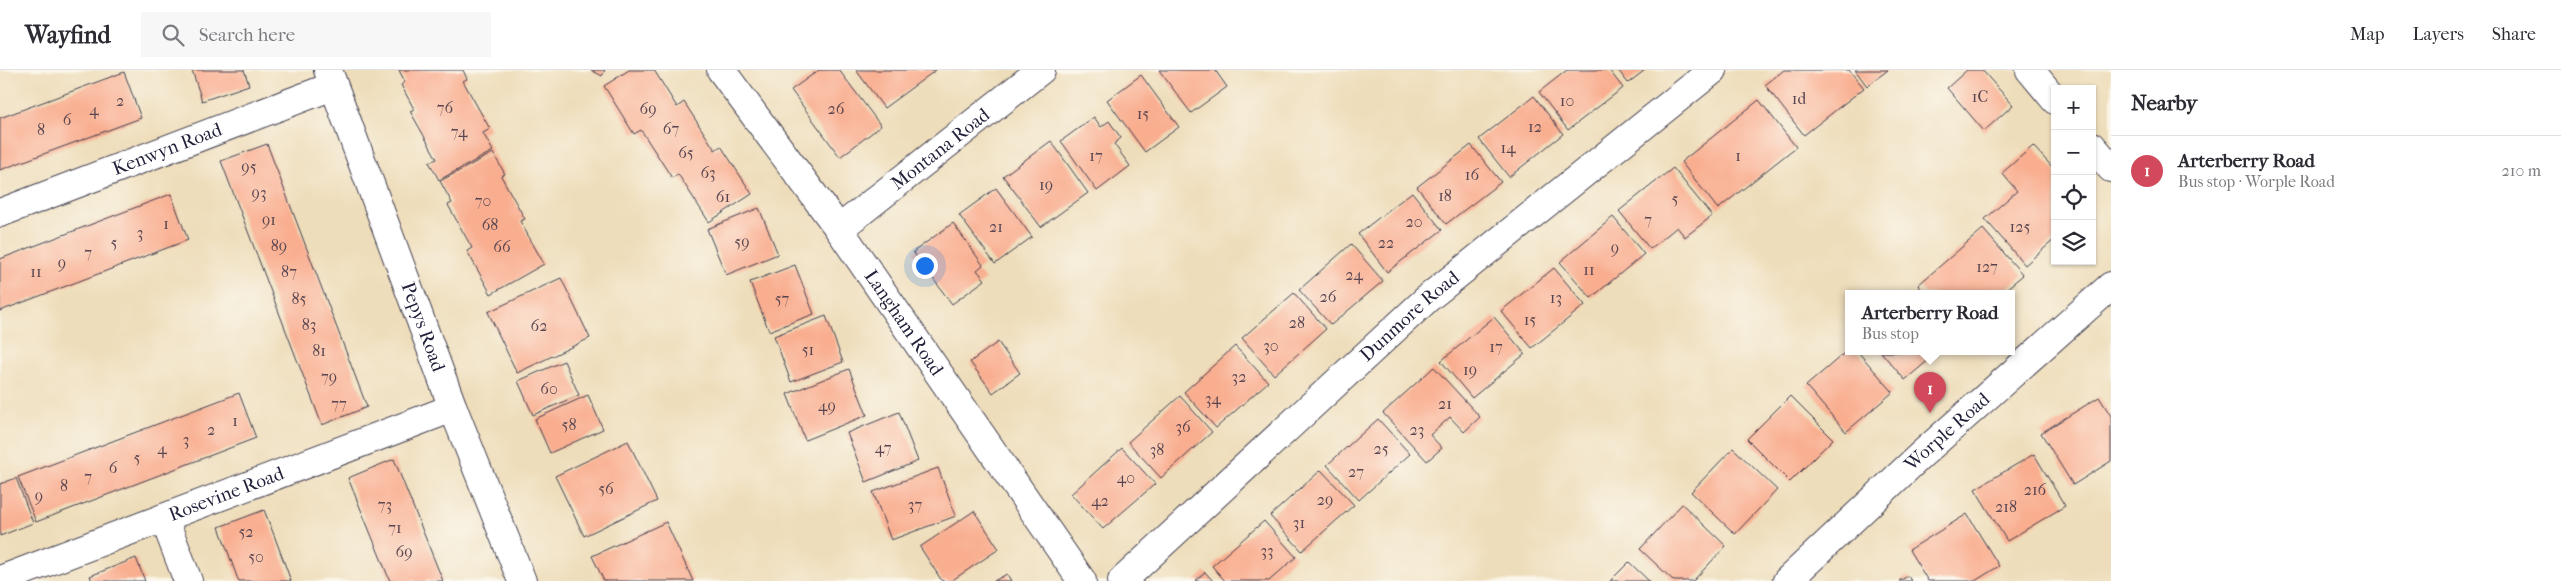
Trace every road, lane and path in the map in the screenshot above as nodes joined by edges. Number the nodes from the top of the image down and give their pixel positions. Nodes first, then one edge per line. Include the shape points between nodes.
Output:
1 (721, 70) edge
2 (1041, 70) edge
3 (1713, 70) edge
4 (2030, 70) edge
5 (330, 78) edge
6 (2051, 95) edge
7 (2096, 151) edge
8 (2111, 168) edge
9 (0, 213) edge
10 (839, 229) junction
11 (2111, 286) edge
12 (452, 408) junction
13 (164, 518) junction
14 (0, 580) edge
15 (188, 581) edge
16 (522, 581) edge
17 (1082, 581) edge
18 (1122, 581) edge
19 (1787, 581) edge

1 - 10 street, Langham Road
2 - 10 street, Montana Road
3 - 18 street, Dunmore Road via 1428,298
4 - 6 street
5 - 9 street, Kenwyn Road
5 - 12 street, Pepys Road
7 - 8 street
10 - 17 street, Langham Road
11 - 19 street, Worple Road via 1921,455
12 - 13 street, Rosevine Road
12 - 16 street, Pepys Road
13 - 14 street, Rosevine Road
13 - 15 street

